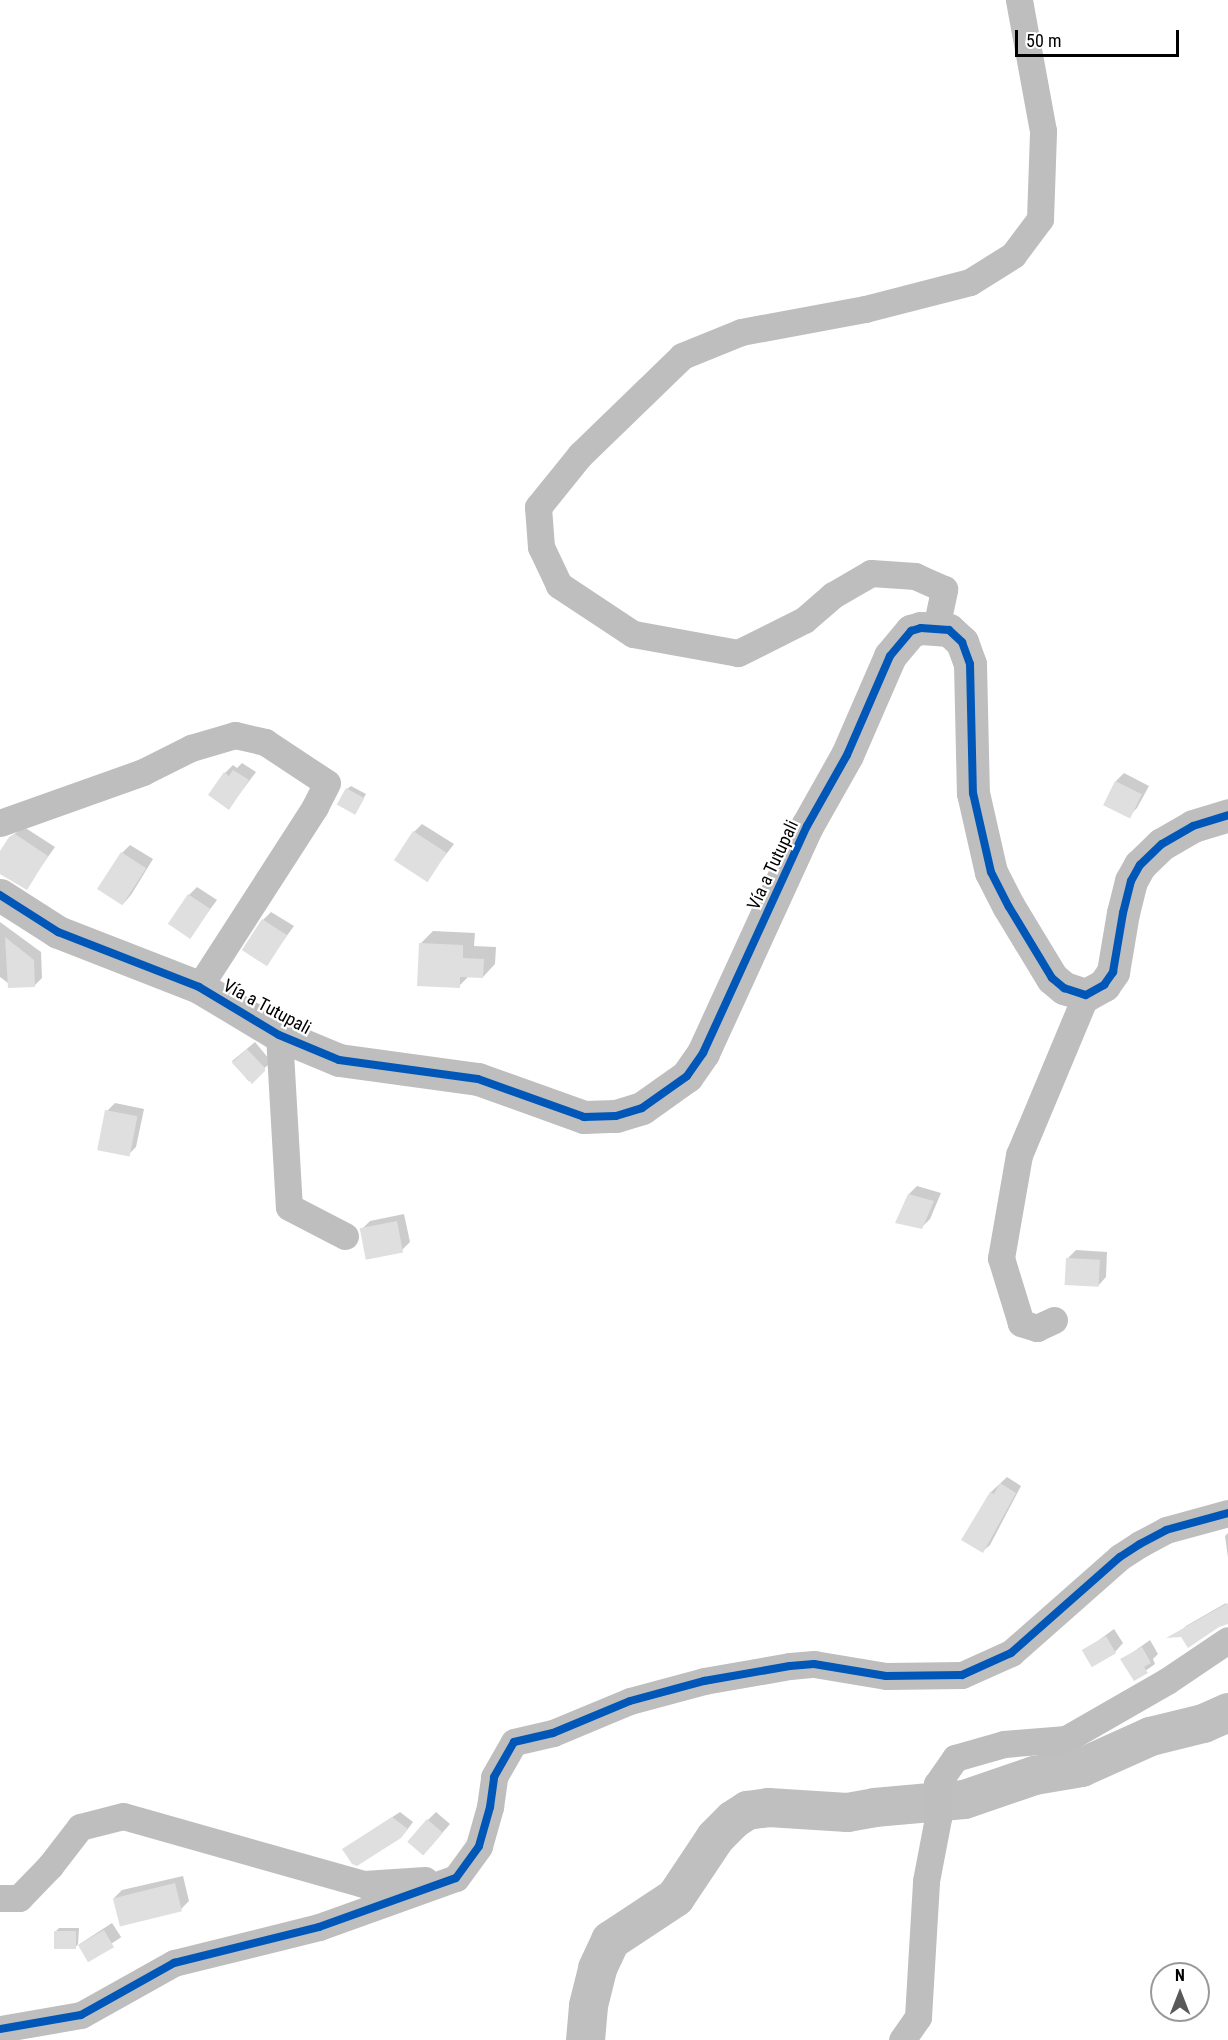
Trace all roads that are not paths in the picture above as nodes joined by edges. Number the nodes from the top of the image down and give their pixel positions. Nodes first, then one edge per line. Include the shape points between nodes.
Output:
1 (1019, 0) edge
2 (936, 628) junction
3 (1228, 815) edge
4 (0, 824) edge
5 (0, 895) edge
6 (199, 987) junction
7 (1086, 995) junction
8 (279, 1035) junction
9 (345, 1236) dead end
10 (1054, 1320) dead end
11 (1228, 1513) edge
12 (1228, 1640) edge
13 (456, 1878) junction
14 (0, 1898) edge
15 (0, 2029) edge
16 (902, 2040) edge

1 - 2 street via 1043,131 1040,219 1013,255 970,282 866,309 741,332 682,356 580,454 538,507 541,547 559,585 633,634 738,653 804,620 871,573 915,576 944,589
2 - 7 street via 956,635 970,664 973,793 992,872 1052,978 1075,994
2 - 8 street, Vía a Tutupali via 911,631 896,645 847,754 807,826 703,1053 687,1076 642,1108 616,1116 584,1117 478,1080 339,1060
3 - 7 street via 1193,826 1162,844 1140,865 1131,881 1113,972 1104,985
4 - 6 street via 143,772 191,748 235,735 265,742 327,783
5 - 6 street, Vía a Tutupali via 58,932
6 - 8 street, Vía a Tutupali
7 - 10 street via 1019,1155 1001,1258 1021,1323 1037,1328
8 - 9 street via 289,1207
11 - 13 street via 1166,1530 1140,1544 1011,1653 962,1675 886,1676 814,1664 790,1666 704,1681 630,1701 553,1733 514,1742 494,1777 479,1846
12 - 16 street via 1167,1681 1066,1739 1004,1744 955,1758 937,1784 938,1806 926,1881 918,2017
13 - 14 street via 364,1884 123,1816 80,1827 19,1898
13 - 15 street via 319,1927 174,1963 81,2015

